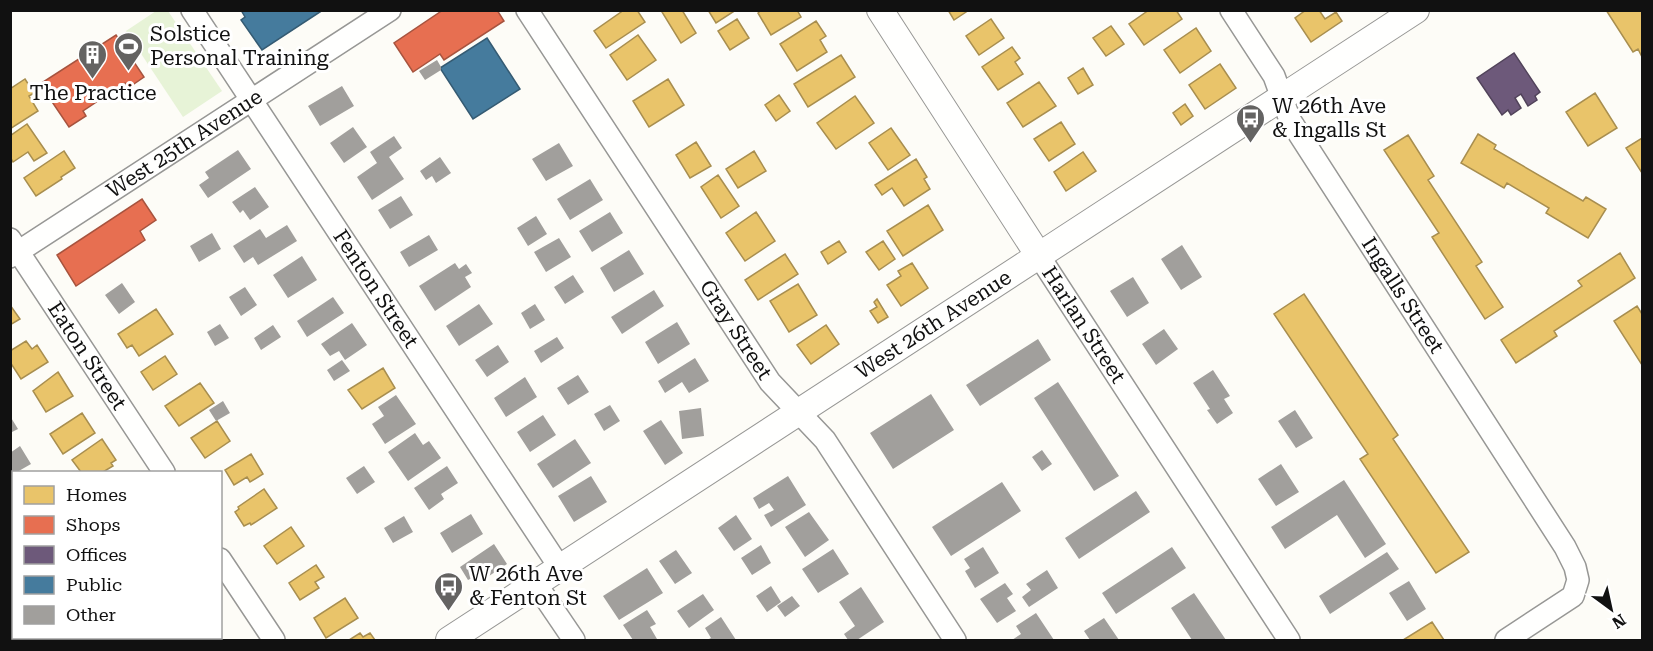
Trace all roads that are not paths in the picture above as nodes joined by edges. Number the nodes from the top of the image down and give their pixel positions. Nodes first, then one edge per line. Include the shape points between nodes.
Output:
1 (192, 10) edge
2 (390, 10) edge
3 (527, 10) edge
4 (880, 10) edge
5 (1231, 10) edge
6 (1416, 10) edge
7 (1282, 98) junction
8 (252, 102) junction
9 (13, 250) edge
10 (1039, 256) junction
11 (799, 412) junction
12 (163, 471) edge
13 (222, 562) edge
14 (560, 568) junction
15 (536, 584) junction
16 (274, 640) edge
17 (449, 640) edge
18 (573, 640) edge
19 (955, 640) edge
20 (1289, 640) edge
21 (1506, 640) edge

1 - 8 street, Fenton Street
2 - 8 street, West 25th Avenue
3 - 11 street, Gray Street via 770,382
4 - 10 street, Harlan Street
5 - 7 street, Ingalls Street via 1274,76
6 - 7 street, West 26th Avenue
7 - 10 street, West 26th Avenue
7 - 21 street, Ingalls Street via 1290,120 1575,567 1578,580 1573,596
8 - 9 street, West 25th Avenue
8 - 14 street, Fenton Street
9 - 12 street, Eaton Street
10 - 11 street, West 26th Avenue
10 - 20 street, Harlan Street
11 - 14 street, West 26th Avenue
11 - 19 street, Gray Street via 825,440
13 - 16 street
14 - 15 street, West 26th Avenue
15 - 17 street, West 26th Avenue
15 - 18 street

